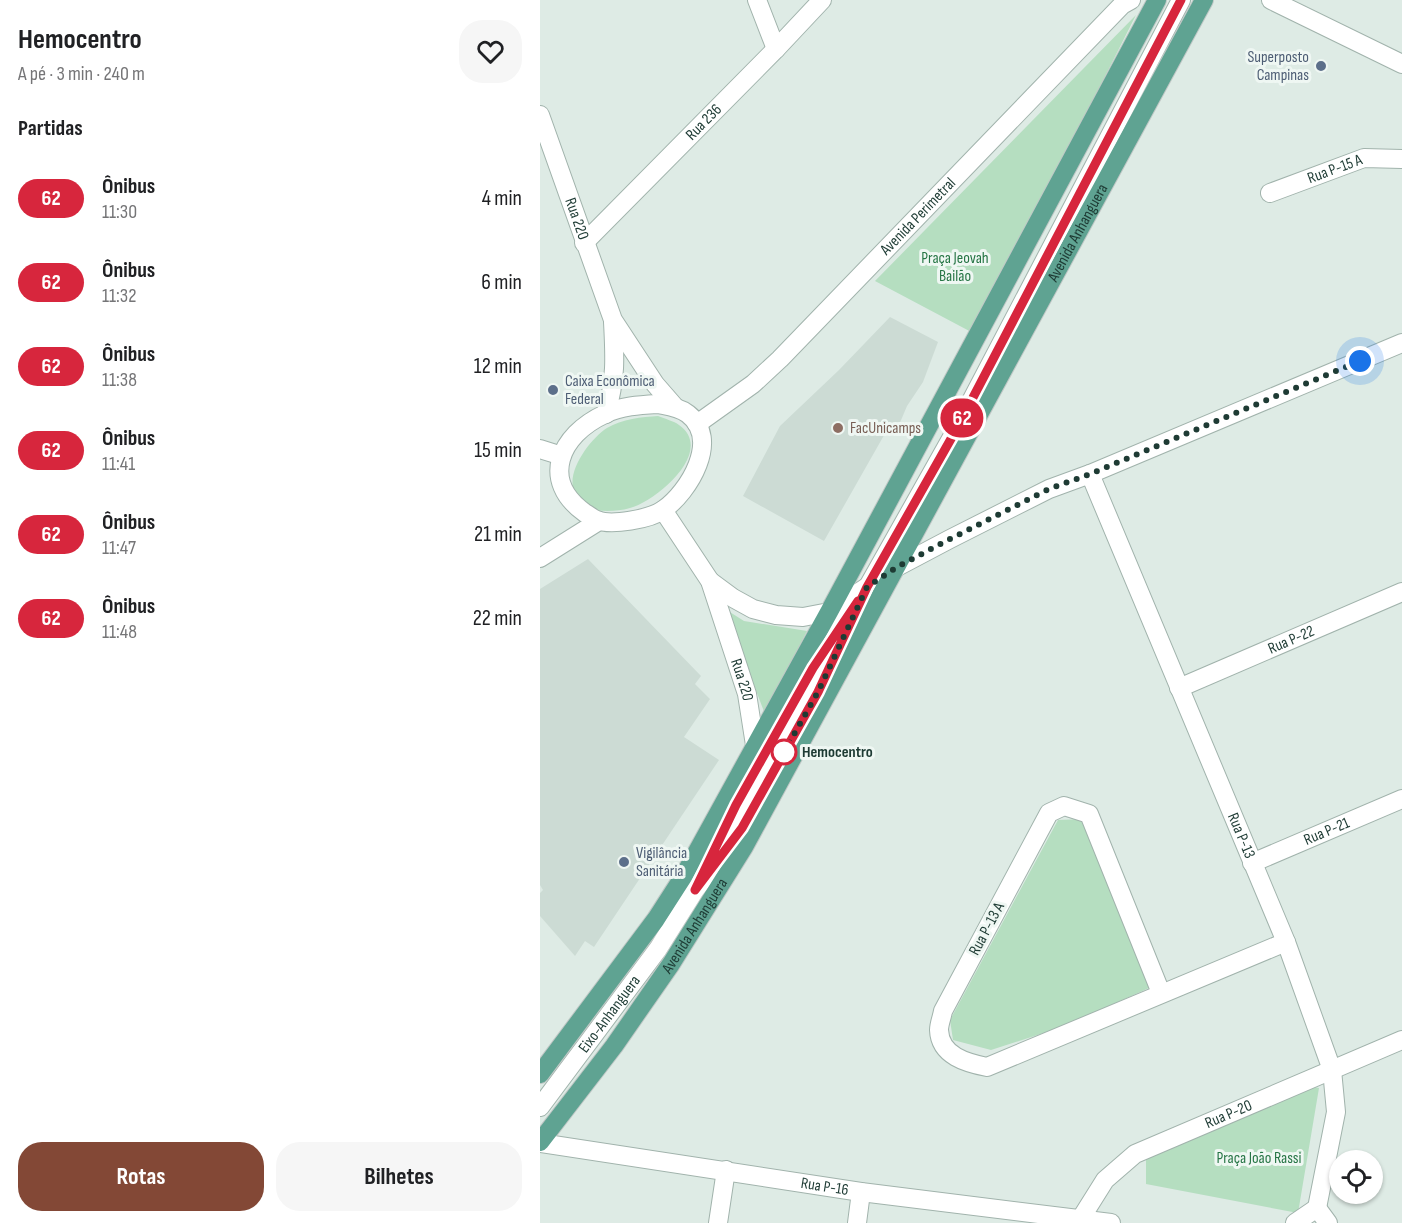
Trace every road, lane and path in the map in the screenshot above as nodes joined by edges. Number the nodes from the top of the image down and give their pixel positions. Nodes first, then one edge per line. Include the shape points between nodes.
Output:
1 (757, 0) edge
2 (822, 0) edge
3 (1131, 0) edge
4 (1157, 0) edge
5 (1181, 0) edge
6 (1204, 0) edge
7 (1271, 0) edge
8 (776, 49) junction
9 (1402, 64) edge
10 (540, 115) edge
11 (1402, 159) edge
12 (1270, 193) dead end
13 (584, 243) junction
14 (612, 320) junction
15 (1402, 343) edge
16 (675, 407) junction
17 (606, 414) junction
18 (697, 424) junction
19 (540, 449) edge
20 (559, 454) junction
21 (1090, 474) junction
22 (663, 510) junction
23 (598, 521) junction
24 (540, 558) edge
25 (897, 567) junction
26 (710, 581) junction
27 (867, 587) junction
28 (1402, 592) edge
29 (829, 612) junction
30 (1179, 688) junction
31 (755, 745) junction
32 (1402, 799) edge
33 (1252, 863) junction
34 (1286, 942) junction
35 (1161, 993) junction
36 (1402, 1040) edge
37 (1332, 1070) junction
38 (540, 1074) edge
39 (540, 1107) edge
40 (540, 1142) edge
41 (726, 1170) junction
42 (861, 1192) junction
43 (1317, 1208) junction
44 (1078, 1221) edge
45 (718, 1223) edge
46 (857, 1223) edge
47 (1111, 1223) edge
48 (1295, 1223) edge
49 (1328, 1223) edge

1 - 8 street
2 - 8 street, Rua 236
3 - 18 street, Avenida Perimetral via 780,359 753,384
4 - 29 main road
5 - 27 street, Eixo-Anhanguera via 956,430
6 - 25 main road, Avenida Anhanguera
7 - 9 street
8 - 13 street, Rua 236
10 - 13 street, Rua 220
11 - 12 street, Rua P-15 A via 1364,158
13 - 14 street, Rua 220
14 - 16 street, Rua 220
14 - 17 street, Rua 220 via 615,370
15 - 21 street, Rua 220
16 - 17 street via 637,405
16 - 18 street
17 - 20 street via 572,437
18 - 22 street via 702,440 701,458 678,496
19 - 20 street
20 - 23 street via 557,475 561,491 574,506
21 - 25 street, Rua 220 via 1049,489
21 - 30 street, Rua P-13
22 - 23 street via 647,518
22 - 26 street, Rua 220
23 - 24 street
25 - 27 street, Rua 220
25 - 40 main road, Avenida Anhanguera via 744,847 696,925 614,1046
26 - 29 street, Rua 220 via 733,598 764,612 803,617
26 - 31 street, Rua 220 via 747,694
27 - 29 street, Rua 220
27 - 39 street, Eixo-Anhanguera via 818,692 742,828
28 - 30 street, Rua P-22
29 - 31 main road
30 - 33 street, Rua P-13
31 - 38 main road via 656,919
32 - 33 street, Rua P-21
33 - 34 street, Rua P-13
34 - 35 street, Rua P-13 A
34 - 37 street, Rua P-13
35 - 35 street, Rua P-13 A via 987,1067 963,1062 946,1049 939,1031 943,1011 1049,813 1064,806 1089,814
36 - 37 street, Rua P-20
37 - 43 street, Rua P-13 via 1336,1112
37 - 44 street, Rua P-20 via 1136,1154 1105,1180
40 - 41 street, Rua P-16
41 - 42 street, Rua P-16
41 - 45 street
42 - 44 street, Rua P-16
42 - 46 street
43 - 48 street
43 - 49 street
44 - 47 street, Rua P-16

